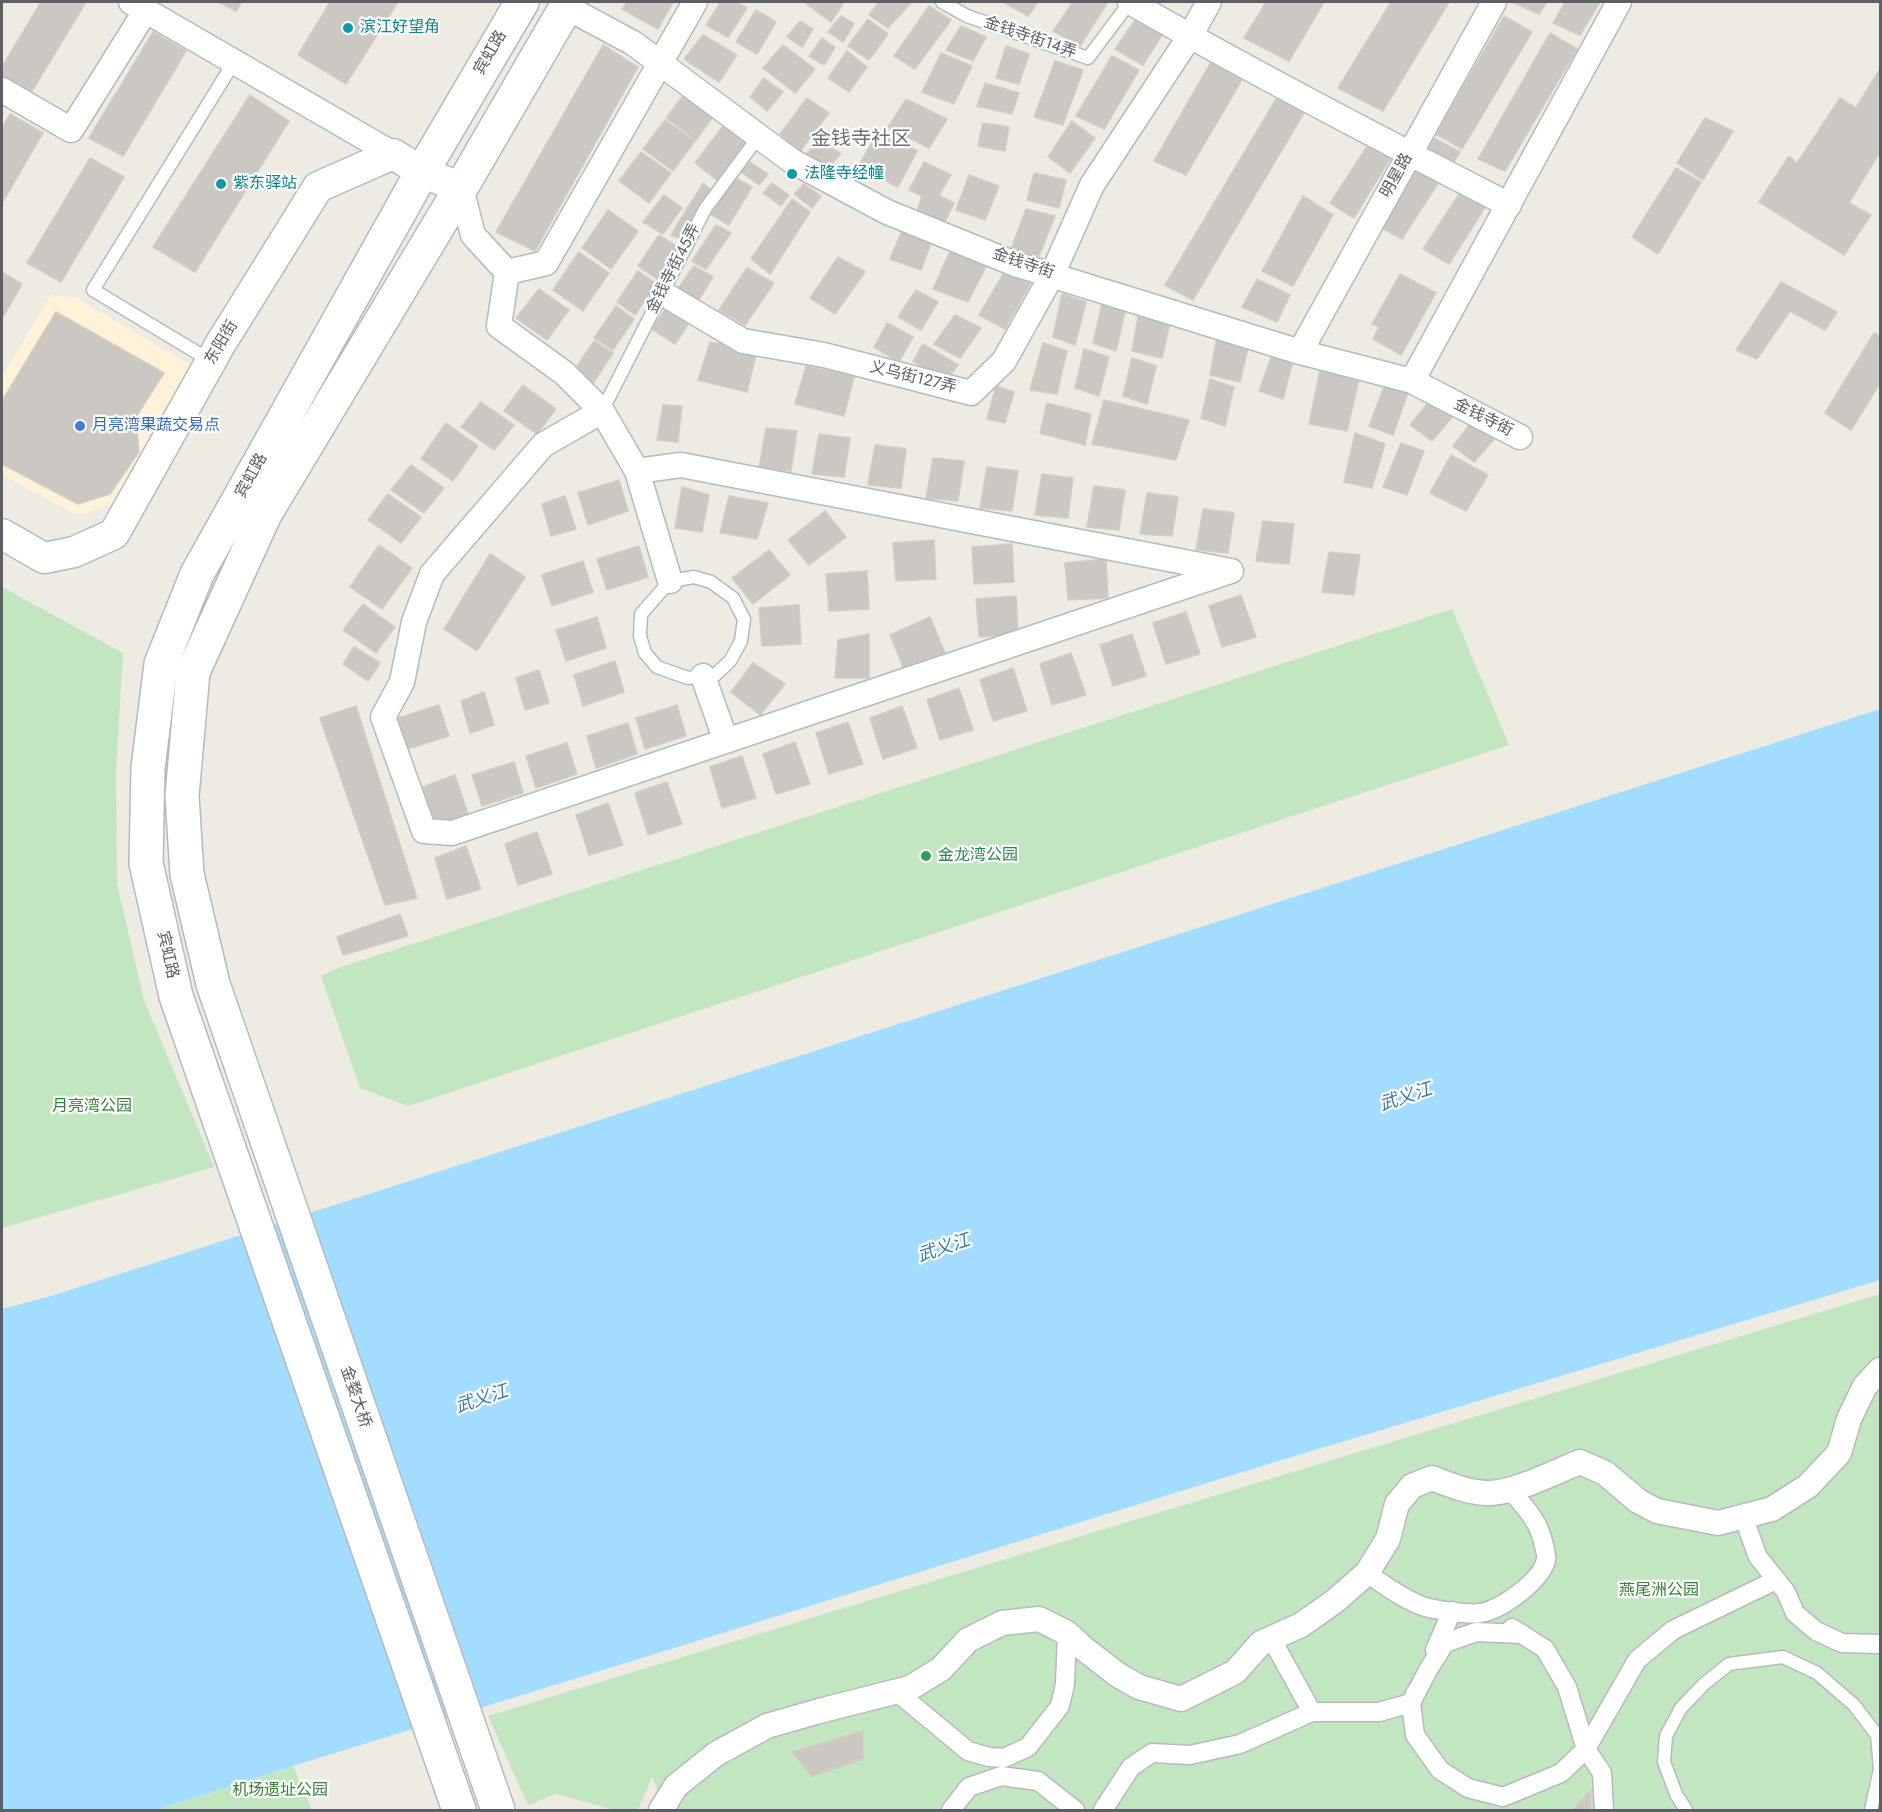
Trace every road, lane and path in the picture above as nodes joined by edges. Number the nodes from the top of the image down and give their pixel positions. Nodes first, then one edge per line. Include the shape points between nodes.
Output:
1 (522, 2) edge
2 (695, 2) edge
3 (942, 2) edge
4 (1130, 2) edge
5 (1209, 2) edge
6 (1494, 2) edge
7 (1619, 2) edge
8 (567, 4) edge
9 (138, 6) edge
10 (1190, 36) junction
11 (234, 62) junction
12 (660, 63) junction
13 (2, 90) edge
14 (759, 136) junction
15 (393, 154) junction
16 (1409, 154) junction
17 (422, 172) junction
18 (461, 189) junction
19 (1509, 205) junction
20 (507, 272) junction
21 (1052, 275) junction
22 (662, 293) junction
23 (1300, 352) junction
24 (211, 361) junction
25 (1412, 381) junction
26 (602, 411) junction
27 (1520, 437) dead end
28 (637, 471) junction
29 (2, 534) edge
30 (670, 581) junction
31 (704, 676) junction
32 (726, 741) junction
33 (213, 984) joint
34 (1881, 1370) edge
35 (1509, 1489) junction
36 (1743, 1516) junction
37 (1367, 1573) junction
38 (1776, 1580) junction
39 (1452, 1611) junction
40 (1481, 1612) junction
41 (1067, 1633) junction
42 (1522, 1634) junction
43 (1271, 1638) junction
44 (1881, 1644) edge
45 (897, 1692) junction
46 (1412, 1703) junction
47 (1312, 1712) junction
48 (1586, 1749) junction
49 (459, 1810) edge
50 (498, 1810) edge
51 (661, 1810) edge
52 (951, 1810) edge
53 (1075, 1810) edge
54 (1102, 1810) edge
55 (1604, 1810) edge
56 (1686, 1810) edge
57 (1871, 1810) edge

1 - 17 main road, 宾虹路
2 - 12 street
3 - 4 lane, 金钱寺街14弄 via 967,16 1088,58
4 - 10 street
5 - 10 street, 义乌街127弄
6 - 16 street, 明星路
7 - 19 street
8 - 12 street, 金钱寺街
8 - 18 main road, 宾虹路
9 - 11 street
9 - 13 street via 71,130
10 - 16 street
10 - 21 street, 义乌街127弄 via 1092,185
11 - 15 street
11 - 24 lane via 93,290
12 - 14 street, 金钱寺街
12 - 20 street via 546,263
14 - 21 street, 金钱寺街 via 792,161 887,212
14 - 22 lane, 金钱寺街45弄 via 705,209
15 - 17 street
15 - 24 street, 东阳街 via 318,187
16 - 19 street
16 - 23 street, 明星路
17 - 18 street
17 - 49 main road, 宾虹路 via 197,574 161,664 148,768 146,863 176,996
18 - 20 street via 473,235
18 - 33 main road, 宾虹路 via 265,514 193,672 182,796 187,874
19 - 25 street
20 - 26 street via 499,326 564,373
21 - 22 street, 义乌街127弄 via 1004,362 971,393 824,356 743,341
21 - 23 street, 金钱寺街
22 - 26 lane, 金钱寺街45弄
23 - 25 street, 金钱寺街
24 - 29 street, 东阳街 via 114,534 74,552 44,558
25 - 27 street, 金钱寺街
26 - 28 street
26 - 32 street via 543,445 432,574 414,622 402,682 383,717 424,831 452,833
28 - 30 street
28 - 32 street via 681,465 1231,572
30 - 31 lane via 641,614 640,636 645,653 657,668 688,678
30 - 31 lane via 694,577 711,582 733,598 744,619 741,641 730,661 715,675
31 - 32 street
33 - 50 main road, 金婺大桥
34 - 36 street via 1866,1386 1849,1419 1839,1453 1808,1486 1772,1509
35 - 36 street via 1580,1462 1605,1473 1638,1501 1657,1511 1718,1522
35 - 37 street via 1489,1494 1432,1479 1412,1486 1397,1504 1388,1539
35 - 40 street via 1541,1530 1546,1559 1535,1580 1506,1602
36 - 38 street via 1758,1557
37 - 39 street via 1423,1606
37 - 43 street via 1301,1625
38 - 44 street via 1795,1613 1816,1631 1842,1643
38 - 48 street via 1673,1630 1637,1660
39 - 40 street
39 - 46 street
40 - 42 street
41 - 43 street via 1139,1687 1181,1700 1235,1672 1261,1643
41 - 45 street via 1039,1619 1002,1623 968,1640 941,1669
41 - 45 street via 1060,1707 1028,1747 1004,1758 968,1751
42 - 46 street via 1476,1632 1445,1642
42 - 48 street via 1545,1649 1551,1658 1567,1687
43 - 47 street
45 - 51 street via 767,1726 708,1760 676,1786
46 - 47 street via 1378,1712
46 - 48 street via 1415,1735 1440,1770 1468,1788 1503,1797 1561,1773
47 - 54 street via 1239,1744 1190,1755 1152,1753 1131,1767
48 - 55 street via 1602,1773
52 - 53 street via 969,1787 1001,1776 1038,1781
56 - 57 lane via 1664,1762 1666,1736 1681,1708 1729,1664 1783,1657 1817,1673 1854,1705 1877,1735 1880,1769

